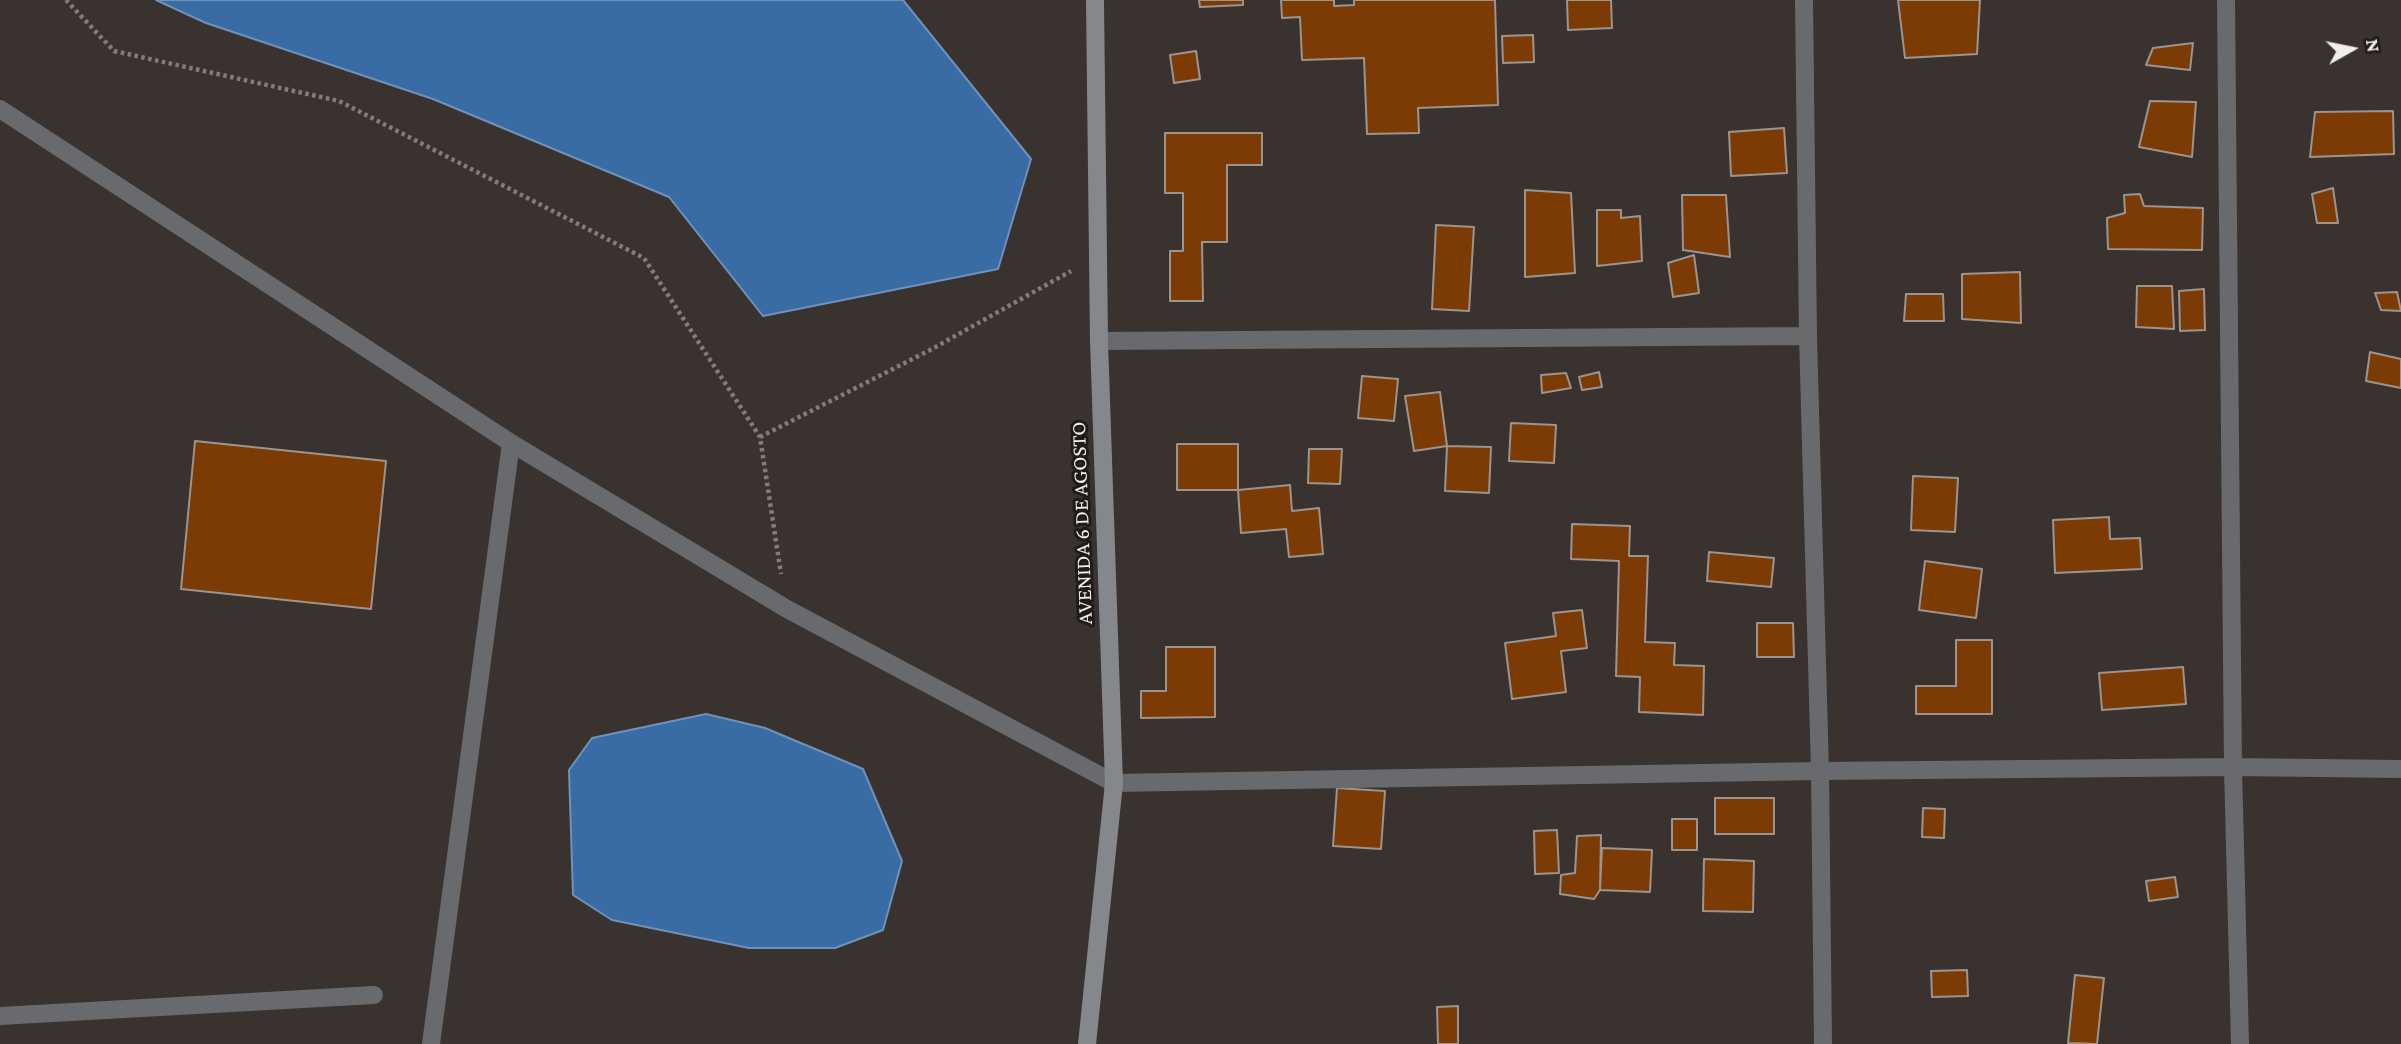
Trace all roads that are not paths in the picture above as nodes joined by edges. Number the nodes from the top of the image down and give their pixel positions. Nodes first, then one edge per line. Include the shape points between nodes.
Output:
1 (1096, 0) edge
2 (1804, 0) edge
3 (2226, 0) edge
4 (0, 109) edge
5 (1808, 336) junction
6 (1099, 341) junction
7 (511, 443) junction
8 (2233, 767) junction
9 (2401, 769) edge
10 (1819, 771) junction
11 (1114, 782) junction
12 (374, 995) dead end
13 (0, 1016) edge
14 (431, 1044) edge
15 (1087, 1044) edge
16 (1823, 1044) edge
17 (2240, 1044) edge

1 - 6 street, AVENIDA 6 DE AGOSTO
2 - 5 street
3 - 8 street
4 - 7 street
5 - 6 street
5 - 10 street
6 - 11 street, AVENIDA 6 DE AGOSTO
7 - 11 street via 787,609
7 - 14 street
8 - 9 street
8 - 10 street
8 - 17 street
10 - 11 street
10 - 16 street
11 - 15 street, AVENIDA 6 DE AGOSTO
12 - 13 street

